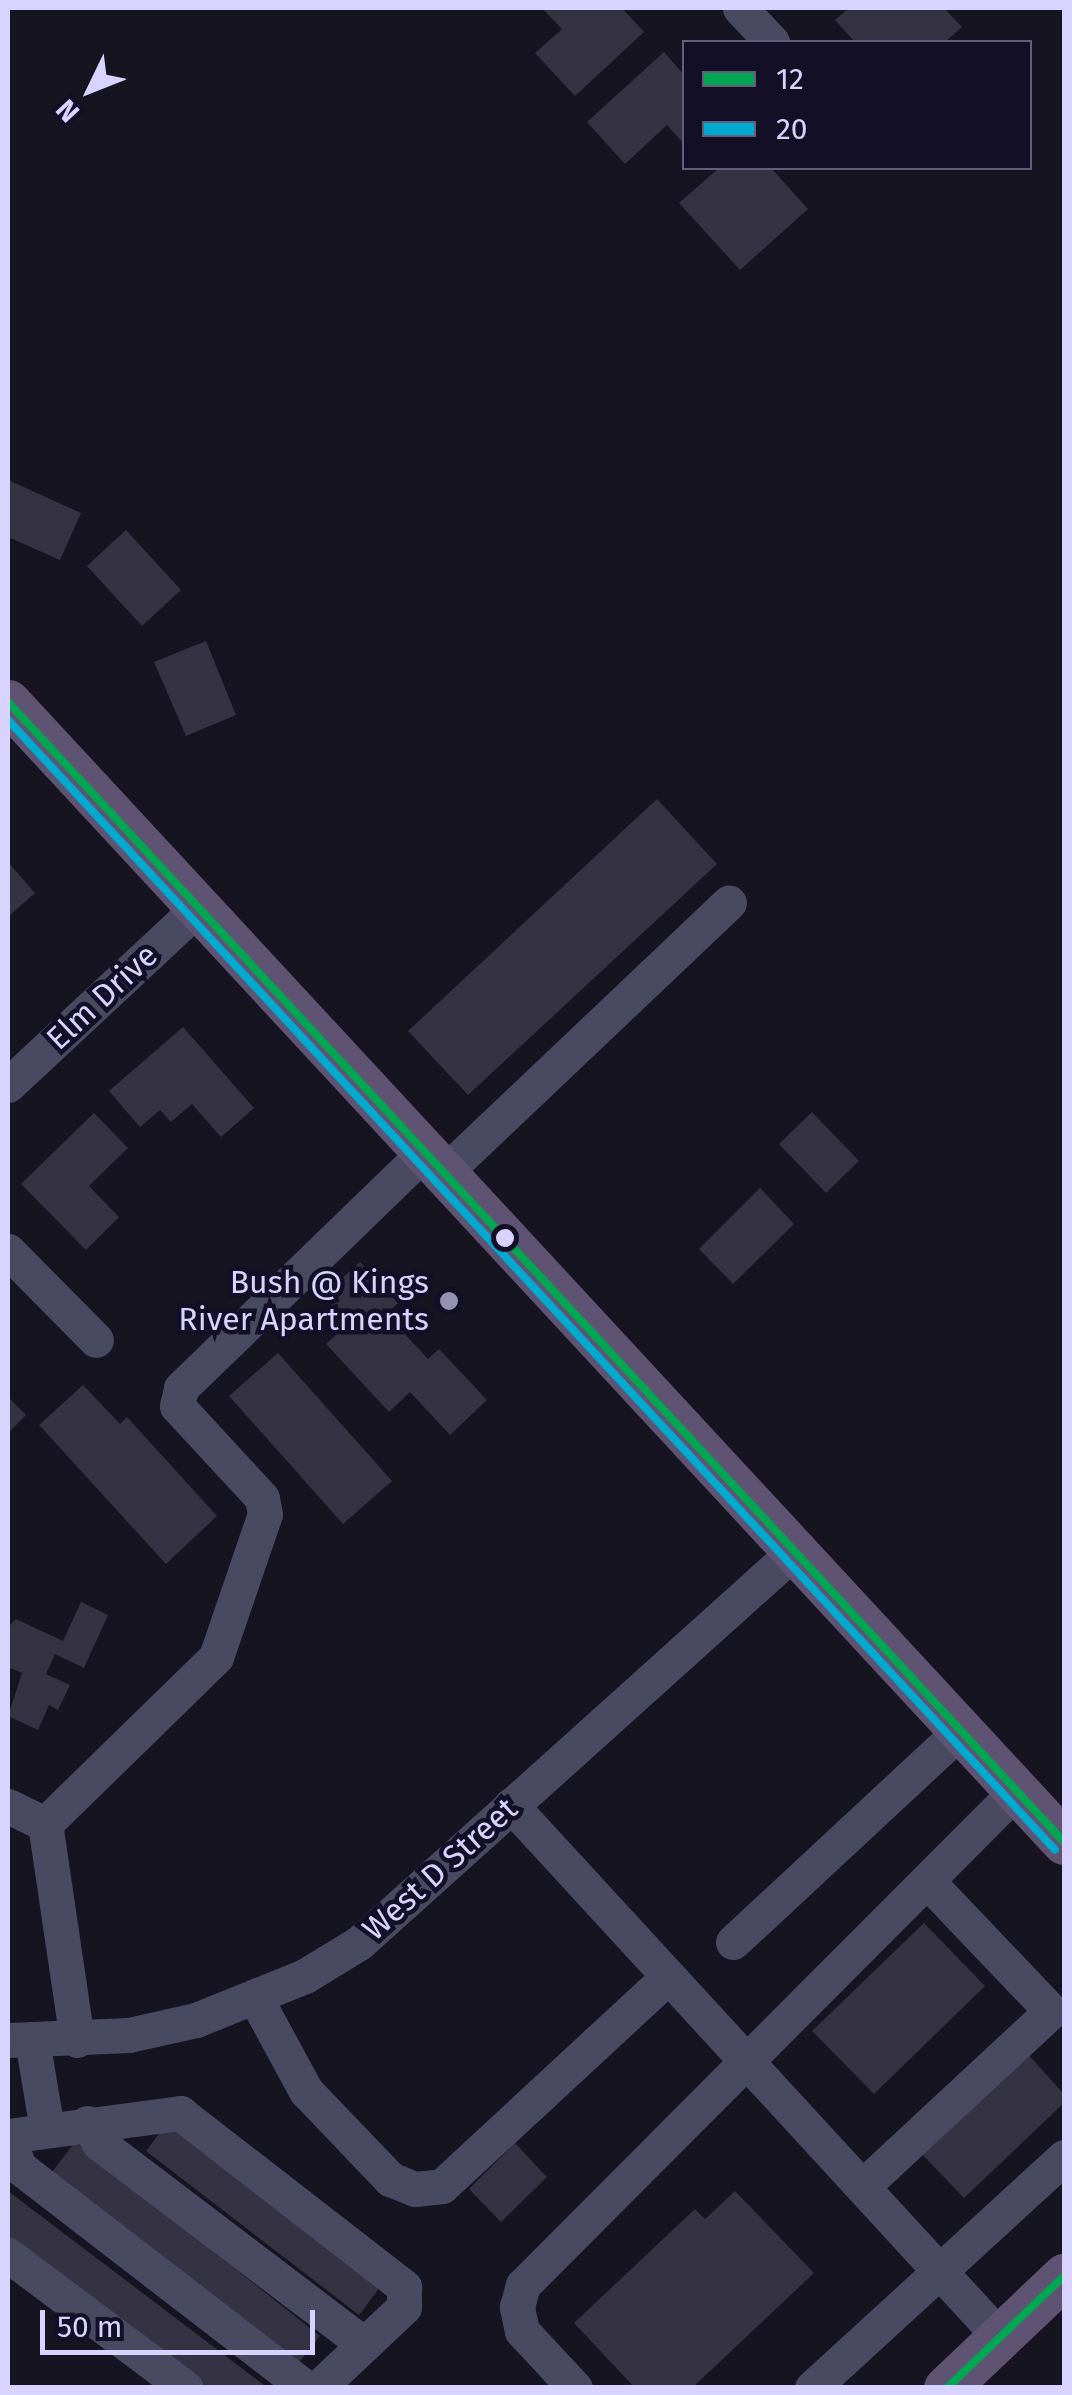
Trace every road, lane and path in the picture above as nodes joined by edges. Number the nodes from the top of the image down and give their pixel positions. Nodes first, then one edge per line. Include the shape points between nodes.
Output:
1 (740, 8) edge
2 (770, 40) edge
3 (8, 702) edge
4 (730, 902) dead end
5 (198, 909) junction
6 (8, 1085) edge
7 (437, 1161) junction
8 (8, 1251) edge
9 (96, 1340) dead end
10 (798, 1548) junction
11 (963, 1728) junction
12 (1019, 1788) junction
13 (511, 1805) junction
14 (8, 1806) edge
15 (45, 1824) junction
16 (1063, 1838) edge
17 (928, 1882) junction
18 (733, 1942) dead end
19 (668, 1977) junction
20 (256, 1999) junction
21 (1060, 2013) edge
22 (20, 2040) edge
23 (77, 2040) junction
24 (744, 2060) junction
25 (86, 2124) junction
26 (47, 2130) junction
27 (8, 2137) edge
28 (1060, 2169) edge
29 (864, 2186) junction
30 (8, 2255) edge
31 (940, 2270) junction
32 (1064, 2276) edge
33 (1000, 2337) junction
34 (364, 2344) junction
35 (186, 2388) edge
36 (306, 2388) edge
37 (318, 2388) edge
38 (575, 2388) edge
39 (812, 2388) edge
40 (946, 2388) edge

1 - 2 street
3 - 5 main road
4 - 7 street
5 - 6 street, Elm Drive
5 - 7 main road
7 - 10 main road
7 - 15 street via 181,1388 176,1406 262,1498 265,1514 216,1657
8 - 9 street
10 - 11 main road
10 - 13 street, West D Street
11 - 12 main road
11 - 18 street
12 - 16 main road
12 - 17 street
13 - 19 street
13 - 20 street, West D Street via 358,1943
14 - 15 street
15 - 23 street
17 - 21 street
17 - 24 street
19 - 20 street via 442,2186 415,2189 390,2179 306,2091
19 - 24 street
20 - 23 street, West D Street via 180,2024
21 - 29 street
22 - 23 street, West D Street
22 - 26 street
24 - 29 street
24 - 38 street via 523,2285 517,2307 522,2331
25 - 26 street
25 - 34 street via 100,2143
25 - 34 street via 180,2113 389,2276 408,2297
26 - 27 street
27 - 36 street via 19,2167
28 - 31 street
29 - 31 street
30 - 35 street
31 - 33 street
31 - 39 street
32 - 33 main road
33 - 40 main road
34 - 37 street

